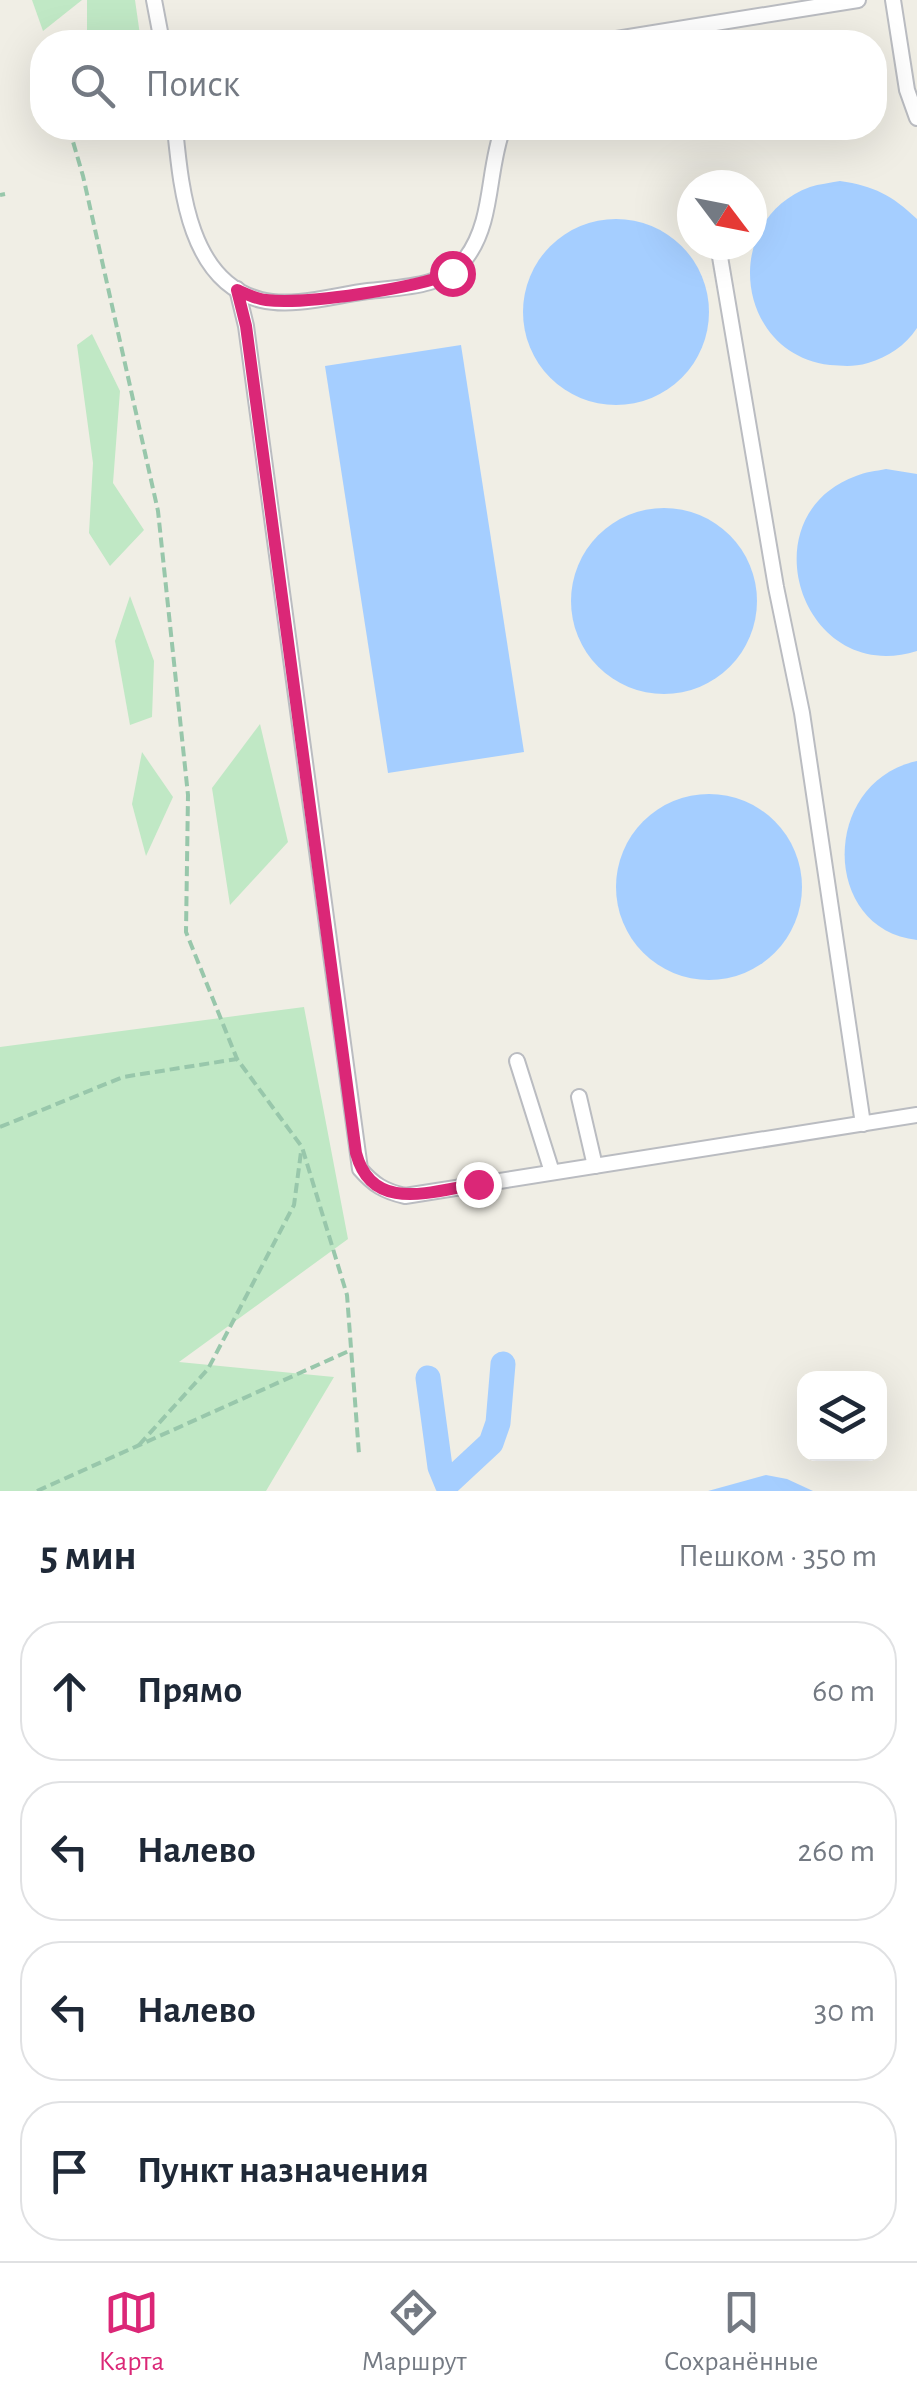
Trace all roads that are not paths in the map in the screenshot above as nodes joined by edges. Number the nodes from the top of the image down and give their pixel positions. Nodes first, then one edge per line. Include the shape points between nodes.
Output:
1 (154, 0) edge
2 (858, 0) edge
3 (893, 0) edge
4 (160, 30) edge
5 (672, 30) edge
6 (917, 118) edge
7 (178, 140) edge
8 (499, 140) edge
9 (721, 260) edge
10 (237, 290) junction
11 (517, 1061) dead end
12 (579, 1097) dead end
13 (917, 1115) edge
14 (864, 1124) junction
15 (595, 1166) junction
16 (552, 1172) junction

1 - 4 lane
2 - 5 lane
3 - 6 lane
7 - 10 lane via 202,254
8 - 10 lane via 478,240 452,273 428,283 288,302
9 - 14 lane via 802,714
10 - 16 lane via 360,1168 372,1183 405,1196
11 - 16 lane
12 - 15 lane
13 - 14 lane
14 - 15 lane
15 - 16 lane

